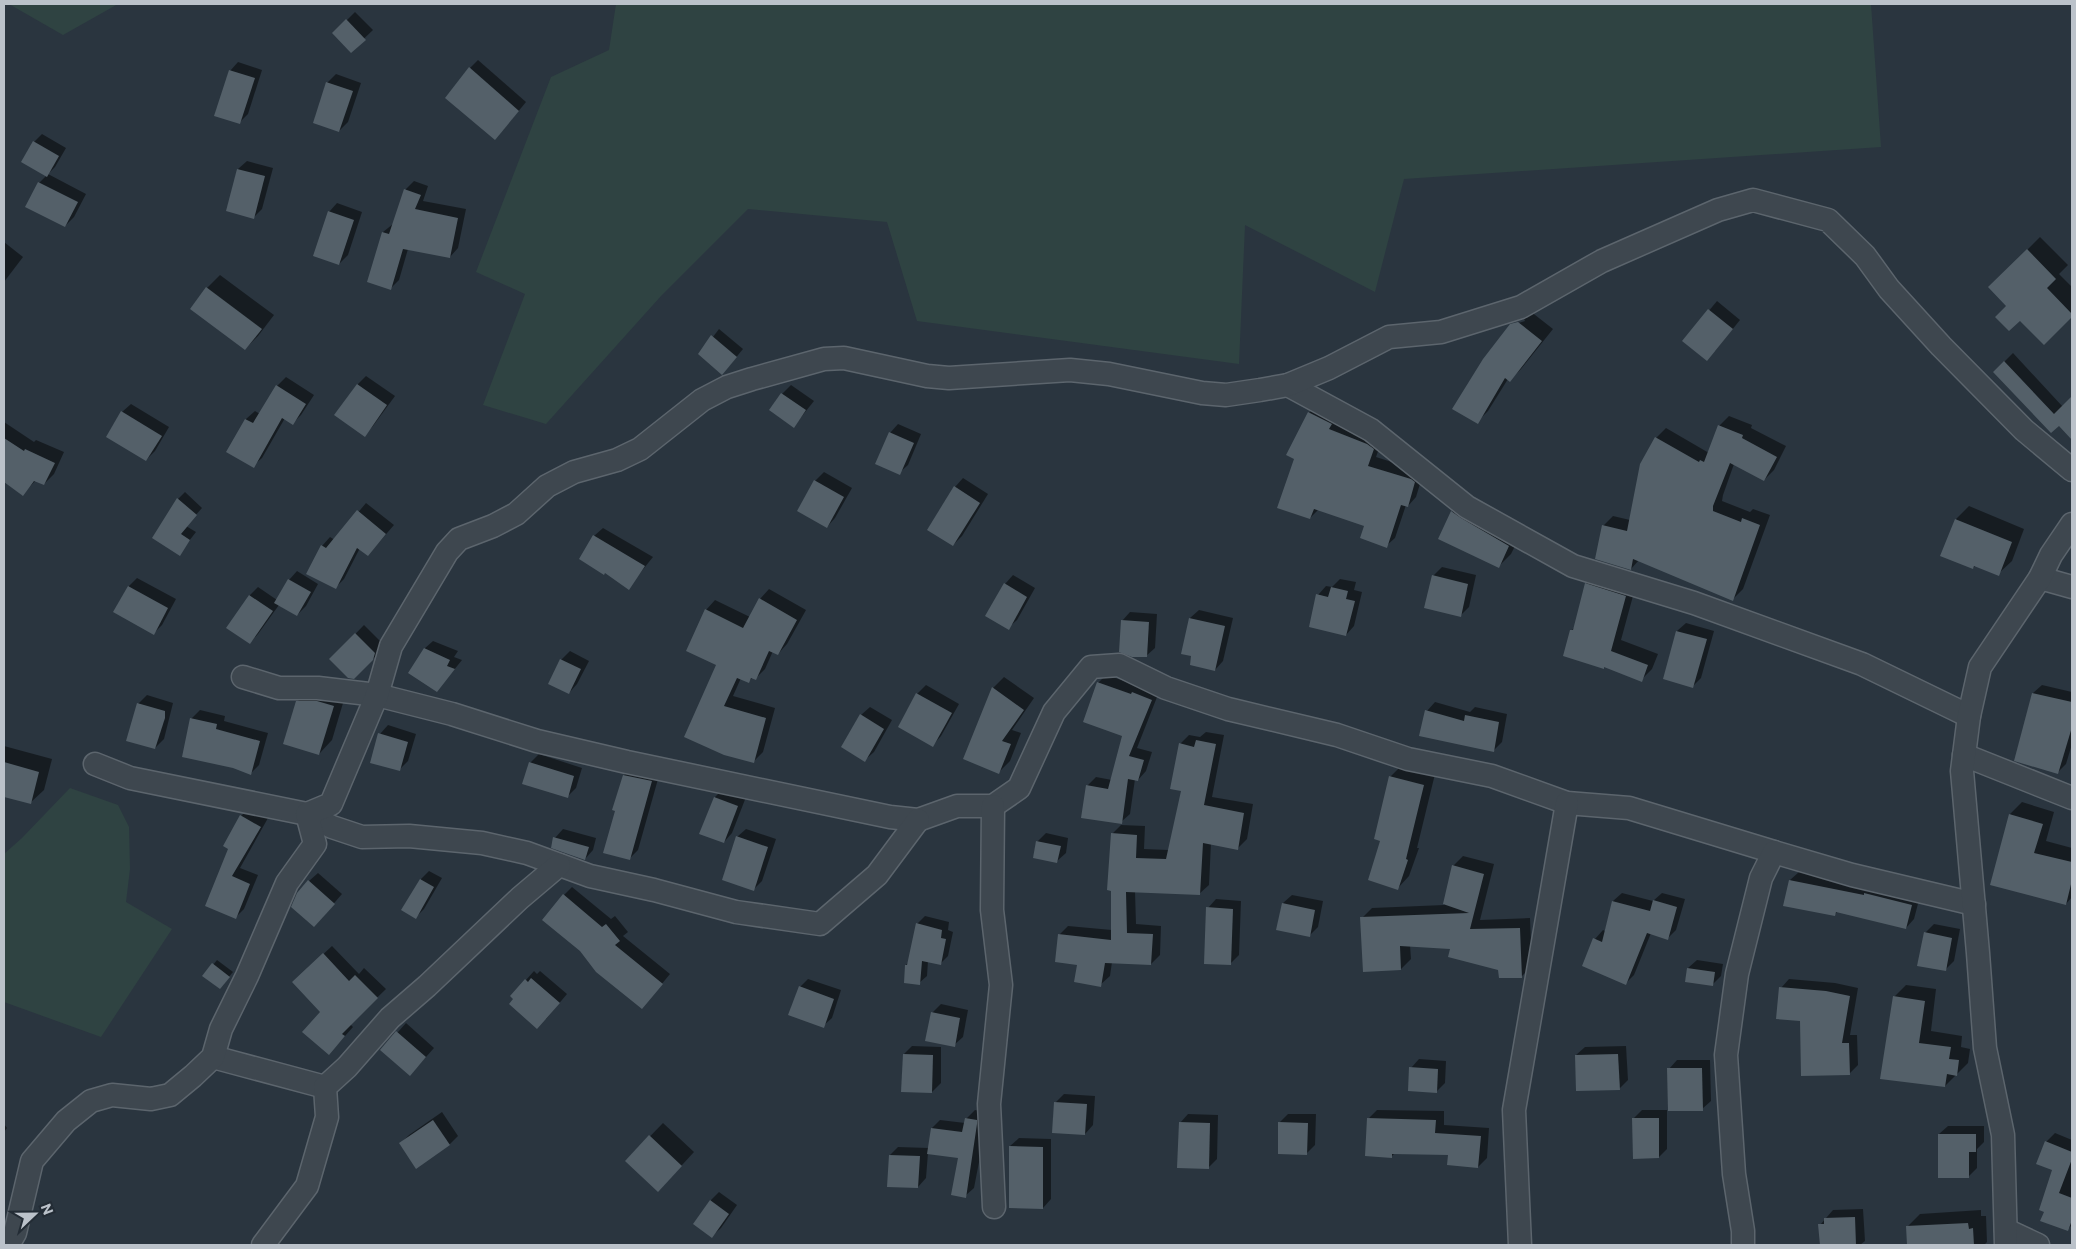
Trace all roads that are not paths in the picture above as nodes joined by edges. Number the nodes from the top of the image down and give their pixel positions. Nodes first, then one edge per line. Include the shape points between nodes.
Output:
1 (1288, 385) junction
2 (2072, 470) edge
3 (2072, 524) edge
4 (2040, 578) junction
5 (2072, 587) edge
6 (243, 677) dead end
7 (377, 695) junction
8 (1969, 716) junction
9 (1964, 755) junction
10 (95, 764) dead end
11 (2072, 798) edge
12 (1567, 803) junction
13 (993, 806) junction
14 (307, 814) junction
15 (918, 820) junction
16 (1774, 852) junction
17 (558, 865) junction
18 (1974, 904) junction
19 (213, 1057) junction
20 (325, 1087) junction
21 (994, 1207) dead end
22 (2006, 1237) edge
23 (8, 1245) edge
24 (263, 1245) edge
25 (1520, 1245) edge
26 (1743, 1245) edge
27 (2038, 1245) edge

1 - 2 street via 1330,368 1389,337 1441,332 1520,307 1602,261 1718,210 1753,200 1828,220 1864,256 1941,346 2024,430
1 - 7 street via 1226,395 1070,370 949,378 927,376 844,358 824,359 727,387 702,400 640,449 617,460 574,472 547,486 516,514 459,539 447,552 392,646
1 - 8 street via 1371,430 1468,507 1573,566 1694,603 1862,664
3 - 4 street
4 - 5 street
4 - 8 street via 1980,666
6 - 7 street via 279,688 318,688
7 - 14 street via 331,804
7 - 15 street via 537,741 627,762 890,817
8 - 9 street
9 - 11 street
9 - 18 street via 1962,771
10 - 14 street via 130,778
12 - 13 street via 1492,776 1408,759 1337,735 1228,709 1166,688 1119,665 1091,667 1086,672 1054,712 1018,788
12 - 16 street via 1629,808
12 - 25 street via 1514,1110
13 - 15 street via 957,806
13 - 21 street via 992,910 1001,985 990,1104
14 - 17 street via 362,837 409,836 482,843 527,853
14 - 19 street via 315,844 287,883 248,976 221,1030
15 - 17 street via 877,875 820,924 736,912
16 - 18 street via 1852,875
16 - 26 street via 1761,878 1737,974 1726,1055 1734,1174
17 - 20 street via 390,1018
18 - 22 street via 1985,1048 2003,1135
19 - 20 street
19 - 23 street via 170,1095 151,1099 112,1095 91,1101 66,1121 32,1161 15,1233
20 - 24 street via 327,1117 307,1186
22 - 27 street

